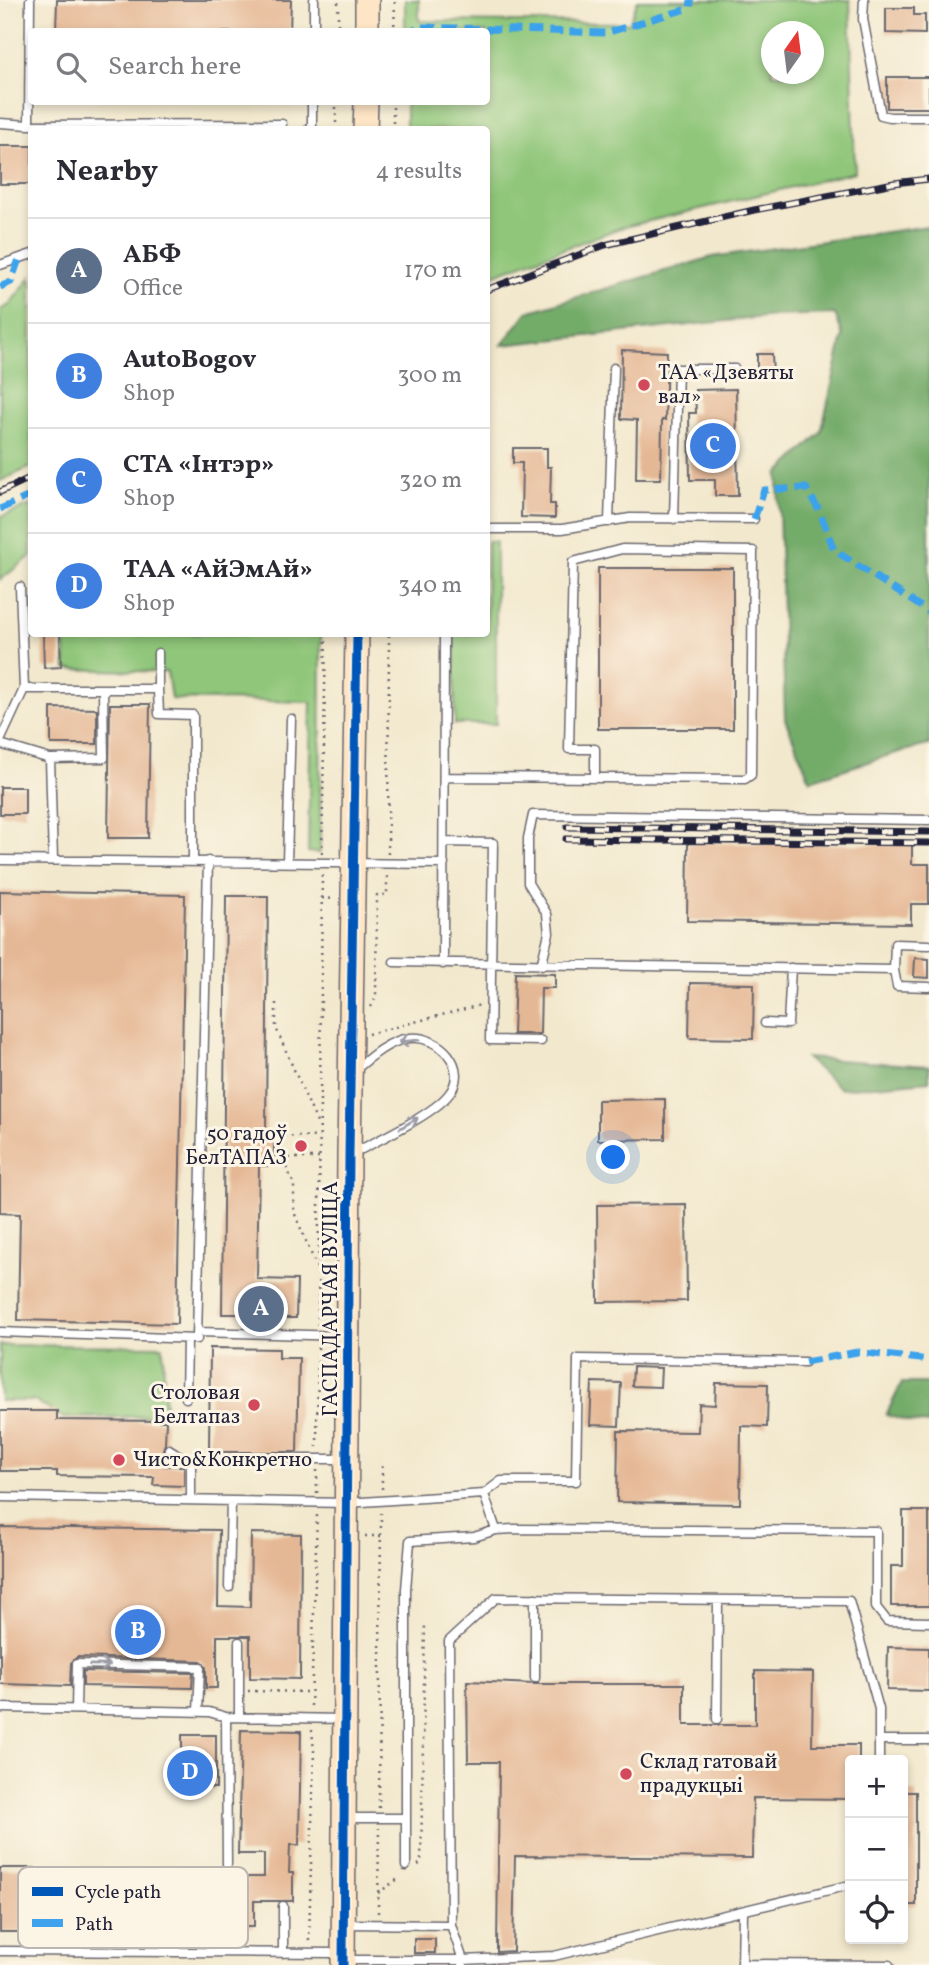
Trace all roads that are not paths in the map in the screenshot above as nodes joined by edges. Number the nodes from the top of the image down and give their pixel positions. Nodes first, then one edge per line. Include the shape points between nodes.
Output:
1 (30, 0) edge
2 (314, 0) edge
3 (367, 0) edge
4 (864, 0) edge
5 (30, 28) edge
6 (314, 28) edge
7 (367, 28) edge
8 (29, 105) edge
9 (312, 105) edge
10 (366, 105) edge
11 (929, 117) edge
12 (0, 123) edge
13 (282, 124) dead end
14 (29, 125) junction
15 (312, 126) edge
16 (365, 126) edge
17 (28, 255) edge
18 (0, 265) edge
19 (614, 368) dead end
20 (735, 369) dead end
21 (674, 519) junction
22 (754, 519) dead end
23 (609, 522) junction
24 (490, 529) edge
25 (20, 587) dead end
26 (357, 637) edge
27 (444, 637) edge
28 (158, 653) dead end
29 (24, 689) junction
30 (158, 689) junction
31 (103, 690) junction
32 (292, 719) dead end
33 (0, 742) edge
34 (50, 759) junction
35 (444, 777) junction
36 (595, 778) junction
37 (929, 820) edge
38 (444, 842) junction
39 (0, 860) edge
40 (53, 860) junction
41 (193, 861) junction
42 (208, 861) junction
43 (287, 862) junction
44 (353, 863) junction
45 (444, 864) junction
46 (929, 944) edge
47 (394, 962) dead end
48 (443, 964) junction
49 (489, 965) junction
50 (541, 965) junction
51 (791, 968) junction
52 (894, 970) junction
53 (929, 986) edge
54 (765, 1023) dead end
55 (541, 1041) dead end
56 (350, 1076) junction
57 (349, 1155) junction
58 (0, 1332) edge
59 (197, 1332) junction
60 (348, 1336) junction
61 (187, 1339) junction
62 (805, 1362) dead end
63 (186, 1398) dead end
64 (169, 1449) dead end
65 (283, 1459) dead end
66 (347, 1459) junction
67 (484, 1494) junction
68 (0, 1497) edge
69 (191, 1500) junction
70 (231, 1501) junction
71 (347, 1503) junction
72 (496, 1530) junction
73 (229, 1587) dead end
74 (536, 1598) junction
75 (718, 1600) junction
76 (929, 1622) edge
77 (239, 1642) dead end
78 (535, 1678) dead end
79 (0, 1708) edge
80 (76, 1709) junction
81 (198, 1712) junction
82 (226, 1717) junction
83 (239, 1717) junction
84 (345, 1719) junction
85 (717, 1719) dead end
86 (878, 1740) junction
87 (929, 1740) edge
88 (879, 1755) edge
89 (344, 1818) junction
90 (406, 1818) junction
91 (227, 1864) dead end
92 (406, 1866) dead end
93 (845, 1886) edge
94 (283, 1906) dead end
95 (743, 1911) junction
96 (344, 1924) junction
97 (451, 1925) junction
98 (0, 1951) edge
99 (283, 1953) junction
100 (343, 1959) edge
101 (463, 1963) edge
102 (742, 1965) edge
103 (889, 1965) edge

1 - 5 lane
2 - 6 lane
3 - 7 street
4 - 11 lane via 863,19 881,115
8 - 14 lane
9 - 15 lane
10 - 16 street
12 - 14 lane
13 - 14 lane
17 - 18 lane
19 - 23 lane
20 - 21 lane via 678,369
21 - 22 lane
21 - 23 lane
23 - 24 lane via 562,529
25 - 29 lane
26 - 44 street, ГАСПАДАРЧАЯ ВУЛІЦА
27 - 35 lane
28 - 30 lane
29 - 31 lane
29 - 33 lane
30 - 31 lane
30 - 41 lane via 159,714 193,715
31 - 34 lane via 104,758
32 - 43 lane
33 - 34 lane
34 - 40 lane
35 - 36 lane
35 - 38 lane
36 - 36 lane via 595,748 569,749 573,562 622,549 752,551 751,775 745,779
37 - 50 lane via 533,815 528,883 547,914 549,933
38 - 45 lane
38 - 49 lane via 493,844
39 - 40 lane
40 - 41 lane
41 - 42 lane
42 - 43 lane
42 - 59 lane
43 - 44 lane
44 - 45 lane
44 - 56 street, ГАСПАДАРЧАЯ ВУЛІЦА
45 - 48 lane
46 - 52 lane via 895,944
47 - 48 lane
48 - 49 lane
49 - 50 lane
49 - 55 lane via 490,1040
50 - 51 lane
51 - 52 lane
51 - 54 lane via 788,1024
52 - 53 lane via 897,986
56 - 57 street, ГАСПАДАРЧАЯ ВУЛІЦА
57 -> 56 lane via 409,1124 449,1095 456,1080 455,1064 446,1051 431,1041 410,1038 367,1059
57 - 60 street, ГАСПАДАРЧАЯ ВУЛІЦА
58 - 61 lane
59 - 60 lane
59 - 61 lane via 197,1339
60 - 66 street, ГАСПАДАРЧАЯ ВУЛІЦА
61 - 63 lane
62 - 67 lane via 578,1359 576,1481 501,1481
64 - 69 lane via 191,1463
65 - 66 lane
66 - 71 street, ГАСПАДАРЧАЯ ВУЛІЦА
67 - 71 lane
67 - 72 lane
68 - 69 lane
69 - 70 lane
70 - 71 lane
70 - 73 lane
71 - 84 street, ГАСПАДАРЧАЯ ВУЛІЦА
72 - 76 lane via 876,1531 876,1607 887,1621
72 - 90 lane via 474,1537 410,1541
74 - 75 lane
74 - 78 lane
74 - 97 lane via 496,1598 449,1641
75 - 85 lane
75 - 86 lane via 849,1601 878,1709
77 - 83 lane
79 - 80 lane
80 - 81 lane
80 -> 81 lane via 77,1664 200,1667
81 - 82 lane
82 - 83 lane
82 - 91 lane
83 - 84 lane
84 - 89 street, ГАСПАДАРЧАЯ ВУЛІЦА
86 - 87 lane
86 - 88 lane
89 - 90 lane
89 - 96 street, ГАСПАДАРЧАЯ ВУЛІЦА
90 - 92 lane
93 - 95 lane
94 - 99 lane
95 - 101 lane via 554,1956
95 - 102 lane
96 - 97 lane
96 - 100 street, ГАСПАДАРЧАЯ ВУЛІЦА
97 - 101 lane
98 - 99 lane
99 - 100 lane
100 - 101 lane
102 - 103 lane

